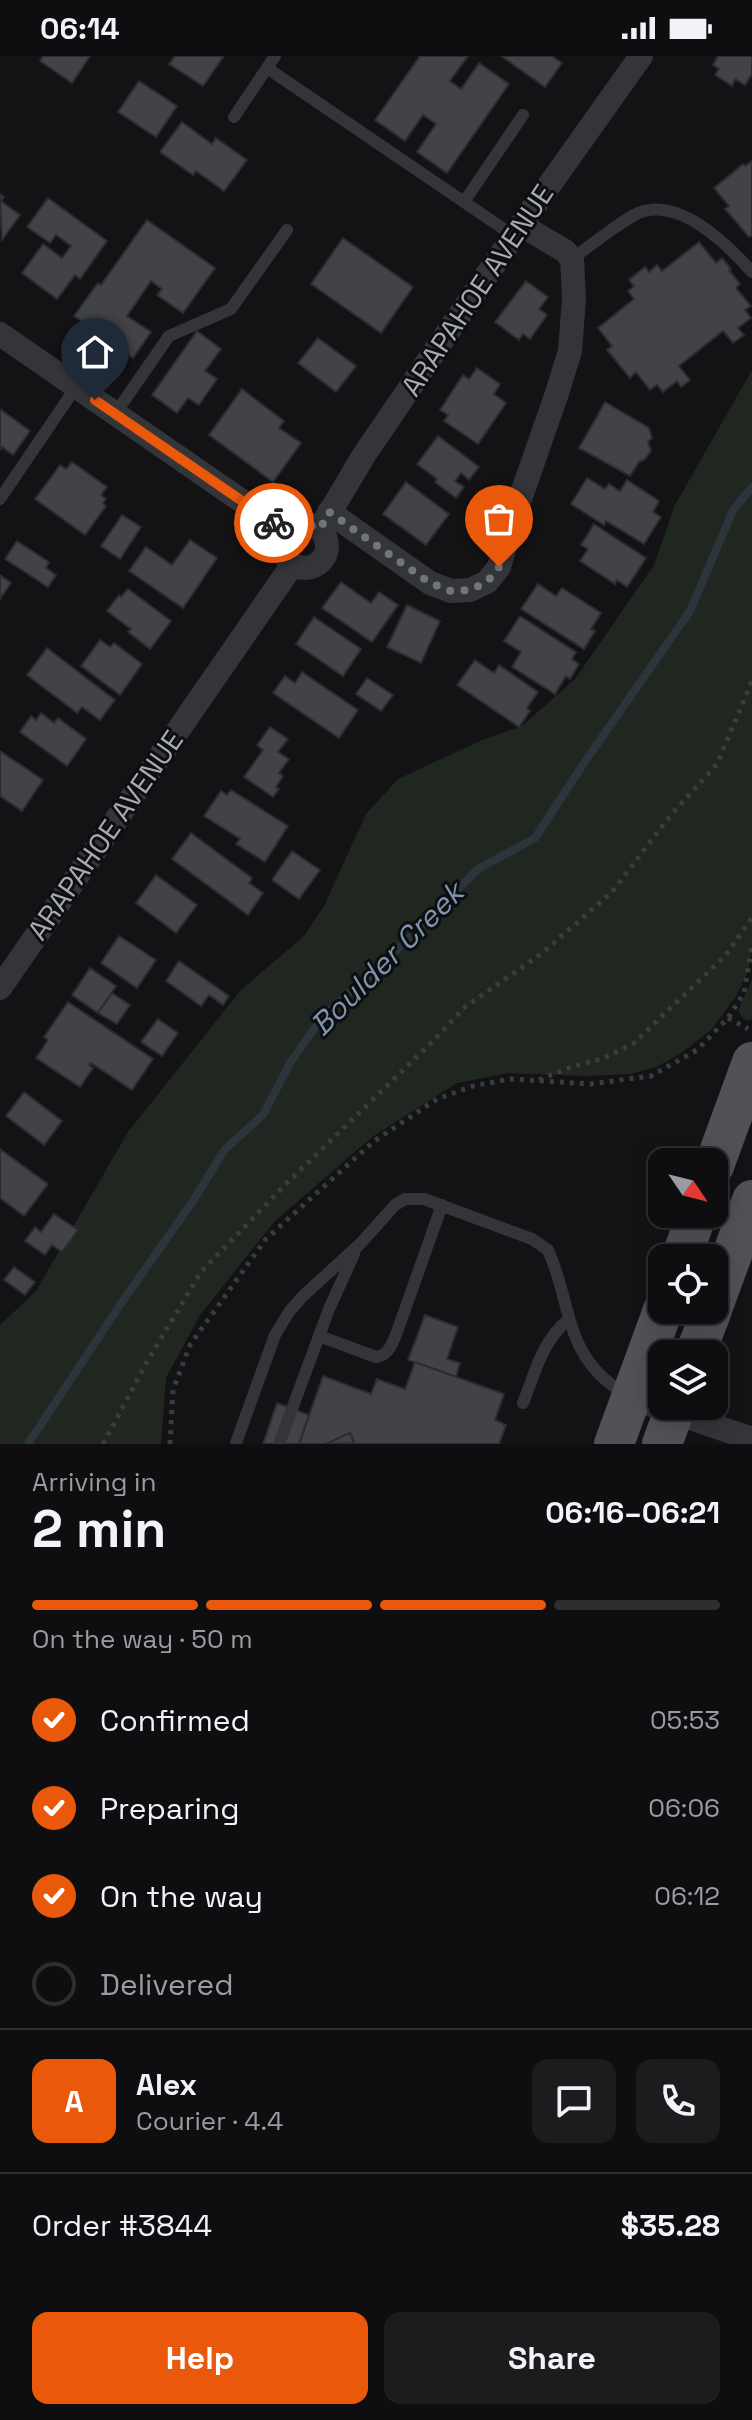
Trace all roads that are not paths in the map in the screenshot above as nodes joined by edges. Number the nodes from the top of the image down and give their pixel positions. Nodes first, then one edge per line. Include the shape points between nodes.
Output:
1 (275, 56) edge
2 (641, 56) edge
3 (267, 68) junction
4 (523, 115) dead end
5 (234, 117) dead end
6 (464, 202) junction
7 (287, 230) dead end
8 (518, 230) junction
9 (572, 259) junction
10 (752, 272) edge
11 (0, 334) edge
12 (76, 387) junction
13 (115, 414) junction
14 (0, 499) edge
15 (324, 521) junction
16 (288, 533) junction
17 (293, 564) junction
18 (0, 988) edge
19 (752, 1062) edge
20 (721, 1148) edge
21 (752, 1200) edge
22 (442, 1205) junction
23 (360, 1244) junction
24 (728, 1266) edge
25 (568, 1320) junction
26 (658, 1324) edge
27 (319, 1336) junction
28 (631, 1398) junction
29 (523, 1403) dead end
30 (671, 1421) edge
31 (752, 1439) edge
32 (236, 1443) edge
33 (279, 1444) edge
34 (614, 1444) edge

1 - 3 lane
2 - 8 street, ARAPAHOE AVENUE
3 - 5 lane
3 - 6 lane
4 - 6 lane
6 - 8 lane
7 - 13 lane via 231,309 169,336
8 - 9 street
8 - 15 street, ARAPAHOE AVENUE
9 - 10 lane via 643,211 669,212 712,234
9 - 15 street via 570,351 499,567 487,582 451,591
11 - 12 street
12 - 13 street
12 - 14 lane
13 - 16 street
15 - 16 street
15 - 17 street via 323,559 306,568
16 - 17 street via 284,553
17 - 18 street, ARAPAHOE AVENUE
19 - 20 main road
21 - 24 main road
22 - 23 lane via 405,1199
22 - 25 lane via 548,1250
22 - 27 lane via 388,1351 376,1357
23 - 27 lane
23 - 32 lane via 281,1323
25 - 28 lane via 592,1365
25 - 29 lane via 547,1344
26 - 28 main road
27 - 33 lane
28 - 30 street
28 - 34 main road
30 - 31 street

